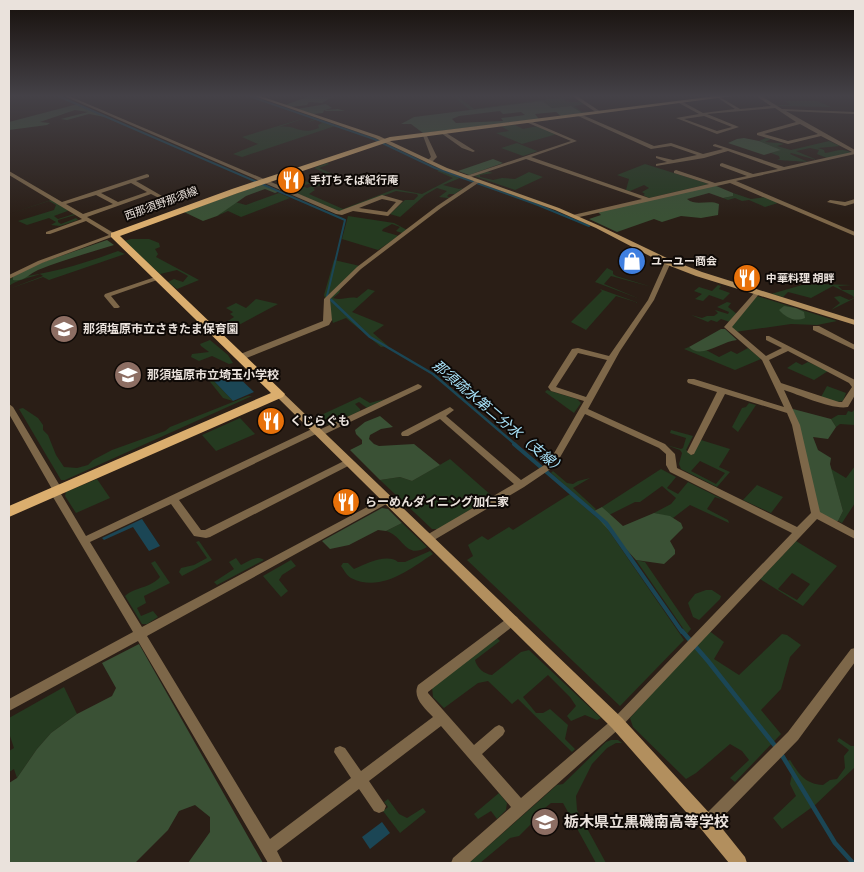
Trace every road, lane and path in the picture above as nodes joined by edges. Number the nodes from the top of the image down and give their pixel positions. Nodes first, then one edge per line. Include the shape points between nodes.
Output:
1 (161, 137) edge
2 (373, 137) edge
3 (409, 137) edge
4 (425, 137) edge
5 (449, 137) edge
6 (564, 137) edge
7 (628, 137) edge
8 (768, 137) edge
9 (812, 137) edge
10 (827, 137) edge
11 (385, 141) junction
12 (715, 145) dead end
13 (728, 150) junction
14 (473, 151) dead end
15 (855, 153) edge
16 (704, 156) junction
17 (524, 157) junction
18 (658, 157) dead end
19 (429, 162) junction
20 (674, 162) junction
21 (658, 165) dead end
22 (722, 165) dead end
23 (783, 169) junction
24 (676, 172) dead end
25 (9, 173) edge
26 (147, 176) dead end
27 (752, 176) junction
28 (466, 177) junction
29 (264, 181) junction
30 (478, 181) junction
31 (730, 181) junction
32 (131, 182) junction
33 (714, 184) junction
34 (152, 192) junction
35 (97, 193) junction
36 (159, 196) dead end
37 (649, 200) junction
38 (855, 201) edge
39 (830, 202) dead end
40 (62, 204) junction
41 (118, 204) junction
42 (353, 209) junction
43 (575, 216) junction
44 (85, 217) junction
45 (48, 233) dead end
46 (855, 234) edge
47 (114, 235) junction
48 (668, 262) junction
49 (9, 277) edge
50 (158, 278) junction
51 (758, 293) junction
52 (116, 307) dead end
53 (855, 323) edge
54 (816, 328) dead end
55 (769, 338) dead end
56 (855, 339) edge
57 (847, 343) junction
58 (788, 348) junction
59 (855, 348) edge
60 (241, 358) junction
61 (611, 359) junction
62 (765, 359) junction
63 (691, 381) dead end
64 (778, 385) junction
65 (418, 386) dead end
66 (855, 387) edge
67 (722, 391) junction
68 (279, 394) junction
69 (588, 400) junction
70 (9, 407) edge
71 (450, 410) dead end
72 (583, 410) junction
73 (790, 412) junction
74 (440, 416) junction
75 (319, 432) junction
76 (405, 434) dead end
77 (691, 452) dead end
78 (350, 462) junction
79 (521, 485) junction
80 (57, 491) junction
81 (173, 499) junction
82 (387, 500) junction
83 (9, 512) edge
84 (816, 514) junction
85 (798, 532) junction
86 (855, 535) edge
87 (429, 539) junction
88 (84, 541) junction
89 (513, 620) junction
90 (139, 635) junction
91 (855, 653) edge
92 (9, 705) edge
93 (442, 718) junction
94 (616, 722) junction
95 (499, 731) dead end
96 (340, 752) dead end
97 (474, 754) junction
98 (360, 780) junction
99 (379, 806) dead end
100 (520, 807) junction
101 (707, 823) junction
102 (268, 849) junction
103 (276, 863) edge
104 (458, 863) edge
105 (739, 863) edge

1 - 29 street
2 - 11 street
3 - 11 main road, 西那須野那須線
4 - 19 street via 434,157
5 - 14 street
6 - 17 street via 574,141
7 - 16 street via 653,148 671,144
8 - 9 street via 788,143
10 - 15 street
11 - 19 street
11 - 29 main road, 西那須野那須線
12 - 13 street
13 - 16 street
13 - 23 street
15 - 23 street
16 - 20 street
17 - 28 street
17 - 37 street
18 - 20 street
19 - 28 street
20 - 21 street
22 - 27 street
23 - 27 street
24 - 33 street
25 - 40 street
26 - 32 street
27 - 31 street
28 - 30 street
29 - 42 street via 338,213
29 - 47 main road, 西那須野那須線
30 - 43 street
30 - 60 street via 359,268 327,299 326,323
31 - 33 street
31 - 46 street
32 - 34 street
32 - 35 street
33 - 37 street
34 - 36 street
34 - 41 street
35 - 40 street
35 - 41 street
37 - 43 street
38 - 39 street via 846,204
40 - 44 street
41 - 44 street
42 - 42 street via 388,214 400,202 382,198
43 - 48 street
44 - 45 street
44 - 47 street
47 - 49 street via 32,265
47 - 50 main road, 西那須野那須線
48 - 51 street
48 - 61 street via 651,300
50 - 52 street via 107,294
50 - 60 main road, 西那須野那須線
51 - 53 street
51 - 62 street via 728,327
54 - 57 street
55 - 58 street
56 - 57 street
57 - 59 street
58 - 62 street
58 - 66 street via 852,381
60 - 68 main road, 西那須野那須線
61 - 69 street
61 - 69 street via 575,351 552,387
62 - 64 street
63 - 67 street
64 - 66 street via 838,405 845,405
64 - 73 street
65 - 75 street
67 - 73 street
67 - 77 street
68 - 75 street
68 - 80 main road
69 - 72 street
70 - 80 street
71 - 74 street
72 - 79 street via 552,464
72 - 85 street via 670,451 673,470
73 - 84 street via 796,425
74 - 76 street
74 - 79 street
75 - 78 street
75 - 81 street
78 - 81 street via 206,534 198,533
78 - 82 street
79 - 87 street
80 - 83 main road
80 - 88 street
81 - 88 street
82 - 87 street
82 - 90 street
84 - 85 street
84 - 86 street
85 - 94 street
87 - 89 street
88 - 90 street
89 - 93 street via 422,689 422,695
89 - 94 street
90 - 92 street
90 - 102 street
91 - 101 street via 793,736
93 - 97 street
93 - 98 street
94 - 100 street
94 - 101 street
95 - 97 street
96 - 98 street
97 - 100 street
98 - 99 street
98 - 102 street
100 - 104 street
101 - 105 street
102 - 103 street

